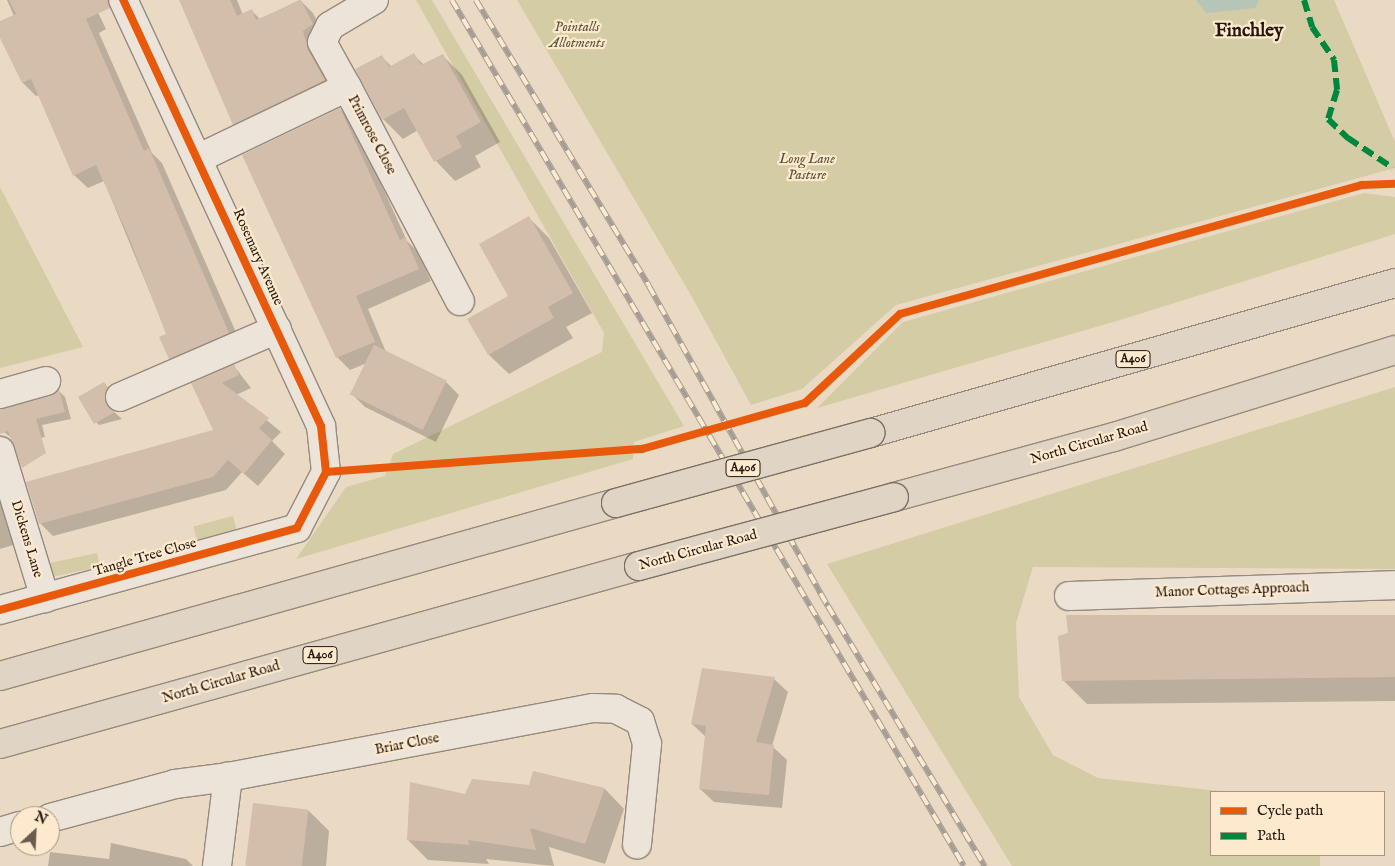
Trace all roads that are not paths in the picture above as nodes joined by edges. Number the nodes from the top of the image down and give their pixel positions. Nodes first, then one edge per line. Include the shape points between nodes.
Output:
1 (124, 0) edge
2 (374, 0) edge
3 (347, 87) junction
4 (199, 158) junction
5 (1395, 282) edge
6 (460, 301) dead end
7 (277, 329) junction
8 (1395, 350) edge
9 (46, 381) dead end
10 (0, 394) edge
11 (120, 397) dead end
12 (0, 451) edge
13 (297, 528) joint
14 (1395, 585) edge
15 (1069, 596) dead end
16 (46, 598) junction
17 (0, 610) edge
18 (0, 676) edge
19 (0, 744) edge
20 (228, 777) junction
21 (60, 815) edge
22 (637, 845) dead end
23 (217, 866) edge

1 - 4 street, Rosemary Avenue
2 - 3 street via 330,26 322,42
3 - 4 street, Primrose Close
3 - 6 street, Primrose Close
4 - 7 street, Rosemary Avenue
5 - 18 highway, A406, bridge via 871,433
7 - 11 street
7 - 13 street, Rosemary Avenue via 321,426 326,472
8 - 19 highway, North Circular Road / A406, bridge via 1114,437
9 - 10 street
12 - 16 street, Dickens Lane
13 - 16 street, Tangle Tree Close
14 - 15 street, Manor Cottages Approach
16 - 17 street, Tangle Tree Close
20 - 21 street, Briar Close via 175,784
20 - 22 street, Briar Close via 593,708 616,709 640,721 647,744
20 - 23 street

